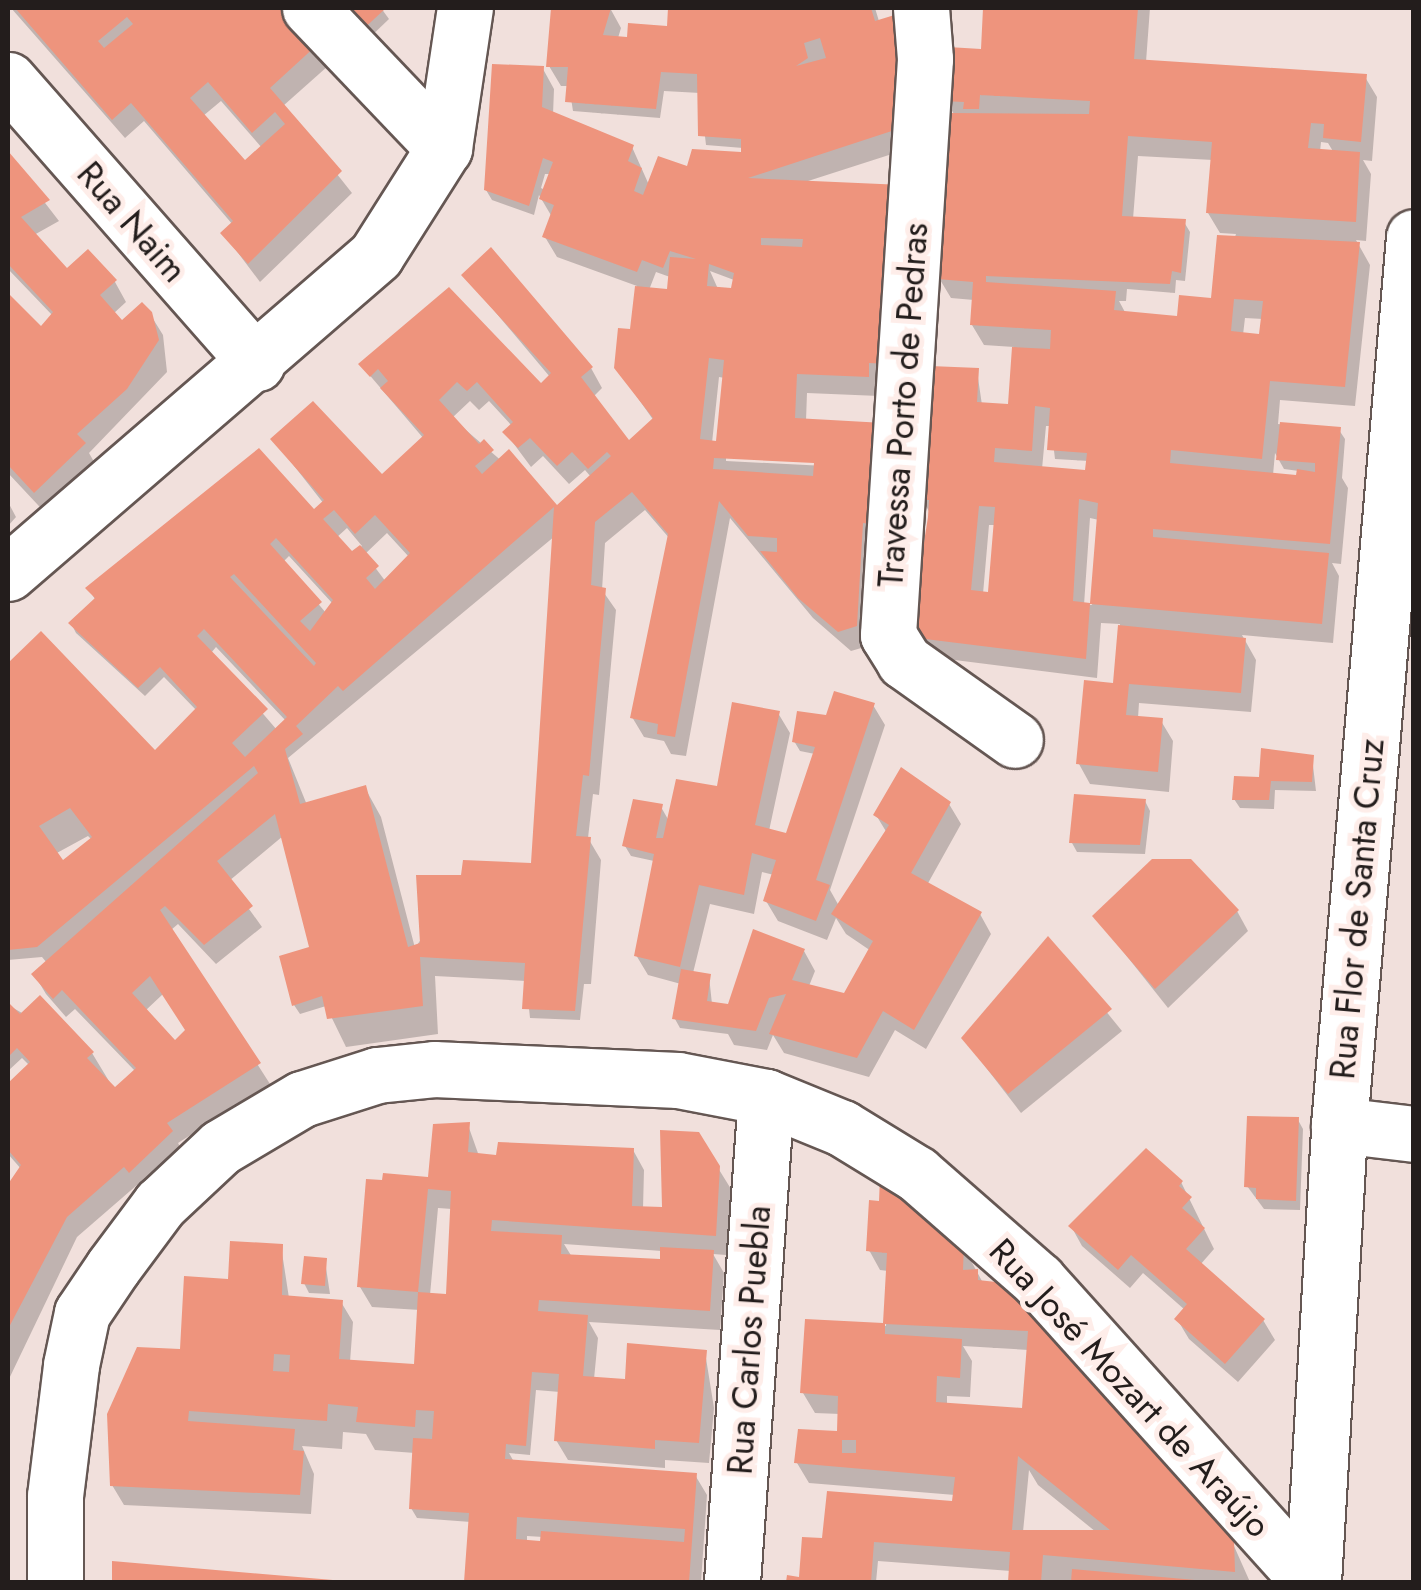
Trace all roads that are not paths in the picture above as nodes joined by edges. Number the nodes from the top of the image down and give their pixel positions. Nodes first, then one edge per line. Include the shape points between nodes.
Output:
1 (310, 8) edge
2 (465, 8) edge
3 (922, 8) edge
4 (8, 80) edge
5 (444, 148) junction
6 (1412, 270) edge
7 (257, 363) junction
8 (8, 573) edge
9 (1016, 740) dead end
10 (766, 1097) junction
11 (1340, 1125) junction
12 (1414, 1134) edge
13 (55, 1582) edge
14 (732, 1582) edge
15 (1312, 1582) edge

1 - 5 street
2 - 5 street
3 - 9 street, Travessa Porto de Pedras via 925,58 888,635 904,661
4 - 7 street, Rua Naim
5 - 7 street via 376,254
6 - 11 street, Rua Flor de Santa Cruz
7 - 8 street
10 - 13 street, Rua José Mozart de Araújo via 593,1072 415,1071 302,1098 221,1148 160,1204 82,1313 55,1496
10 - 14 street, Rua Carlos Puebla
10 - 15 street, Rua José Mozart de Araújo via 842,1128 918,1174 1038,1280
11 - 12 street
11 - 15 street, Rua Flor de Santa Cruz

